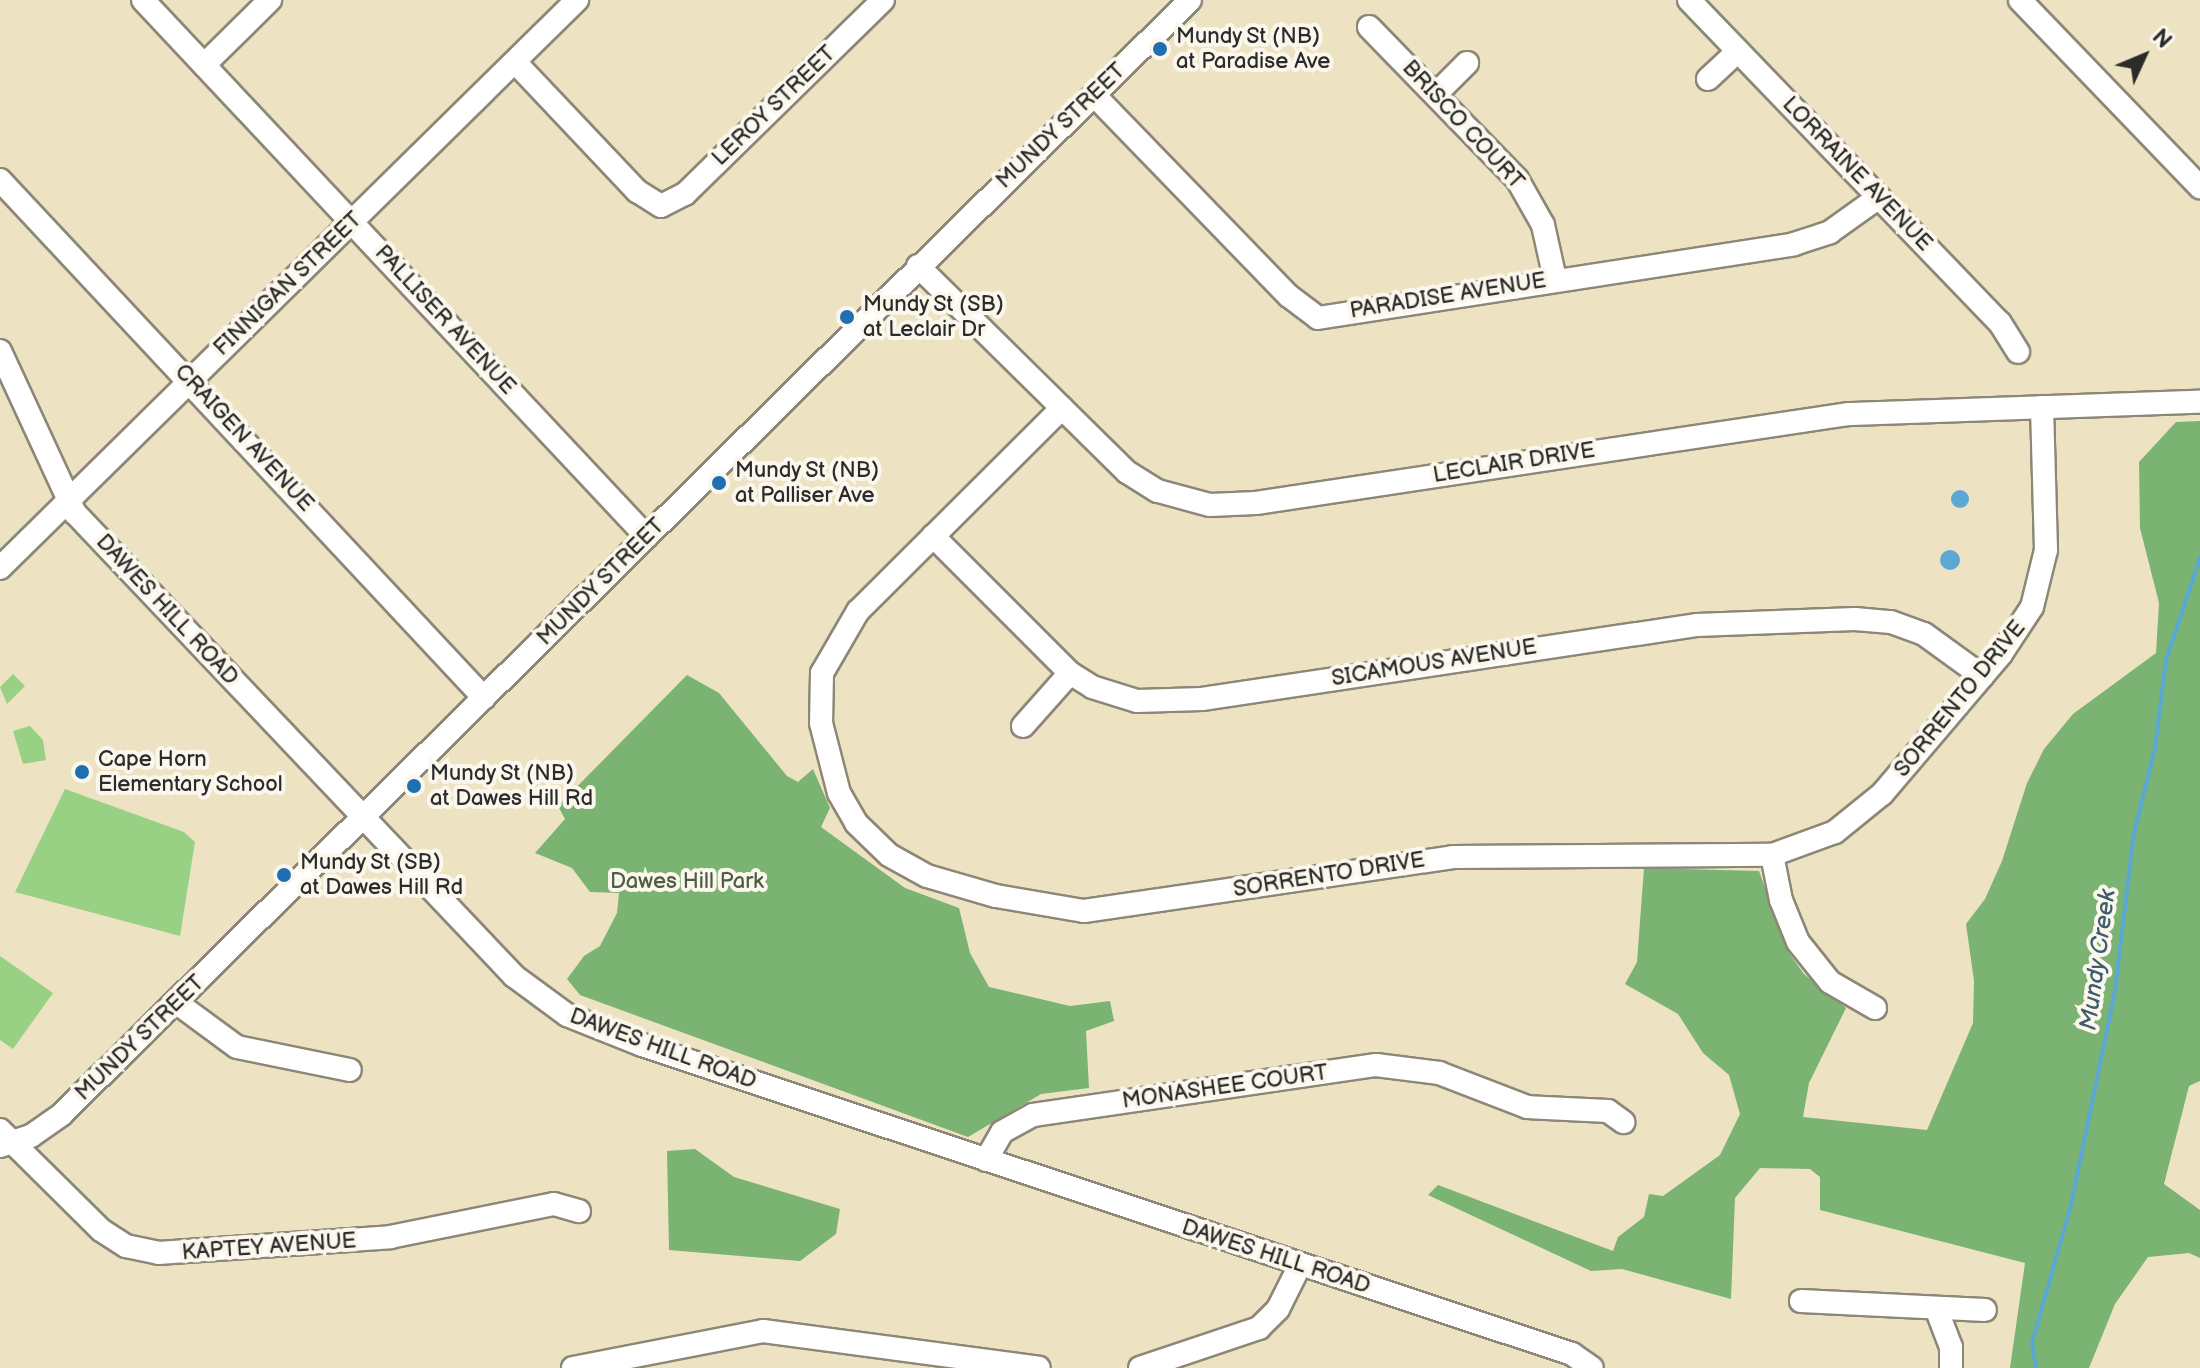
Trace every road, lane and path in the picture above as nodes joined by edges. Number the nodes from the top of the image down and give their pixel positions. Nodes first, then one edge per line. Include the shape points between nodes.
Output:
1 (143, 0) edge
2 (270, 0) edge
3 (577, 0) edge
4 (883, 0) edge
5 (1190, 0) edge
6 (1689, 0) edge
7 (2020, 0) edge
8 (1369, 27) dead end
9 (1738, 51) junction
10 (515, 62) junction
11 (1467, 63) dead end
12 (204, 65) junction
13 (1708, 79) dead end
14 (1436, 94) junction
15 (1094, 95) junction
16 (0, 180) edge
17 (2200, 187) edge
18 (1879, 197) junction
19 (352, 222) junction
20 (918, 266) junction
21 (1555, 279) junction
22 (0, 351) edge
23 (2018, 352) dead end
24 (190, 380) junction
25 (2200, 402) edge
26 (2042, 407) junction
27 (1062, 408) junction
28 (65, 500) junction
29 (933, 536) junction
30 (647, 537) junction
31 (0, 568) edge
32 (1070, 673) junction
33 (1982, 676) junction
34 (484, 698) junction
35 (1023, 726) dead end
36 (363, 819) junction
37 (1772, 855) junction
38 (177, 1003) junction
39 (1875, 1008) dead end
40 (350, 1070) dead end
41 (1623, 1122) dead end
42 (5, 1140) edge
43 (986, 1160) junction
44 (579, 1211) dead end
45 (1300, 1265) junction
46 (1801, 1301) dead end
47 (1936, 1308) junction
48 (1985, 1310) dead end
49 (573, 1368) edge
50 (1039, 1368) edge
51 (1140, 1368) edge
52 (1592, 1368) edge
53 (1951, 1368) edge

1 - 12 street, PALLISER AVENUE
2 - 12 street
3 - 10 street, FINNIGAN STREET
4 - 10 street, LEROY STREET via 685,194 661,206 637,191
5 - 15 street, MUNDY STREET
6 - 9 street, LORRAINE AVENUE
7 - 17 street
8 - 14 street, BRISCO COURT
9 - 13 street
9 - 18 street, LORRAINE AVENUE
10 - 19 street, FINNIGAN STREET
11 - 14 street
12 - 19 street, PALLISER AVENUE
14 - 21 street, BRISCO COURT via 1526,192 1543,225
15 - 20 street, MUNDY STREET
15 - 21 street, PARADISE AVENUE via 1289,296 1318,318
16 - 24 street, CRAIGEN AVENUE
18 - 21 street, PARADISE AVENUE via 1830,232 1794,244
18 - 23 street, LORRAINE AVENUE via 2000,323
19 - 24 street, FINNIGAN STREET
19 - 30 street, PALLISER AVENUE
20 - 27 street, LECLAIR DRIVE
20 - 30 street, MUNDY STREET
22 - 28 street, DAWES HILL ROAD
24 - 28 street, FINNIGAN STREET
24 - 34 street, CRAIGEN AVENUE
25 - 26 street, LECLAIR DRIVE
26 - 27 street, LECLAIR DRIVE via 1802,419 1226,506 1176,498 1141,482
26 - 33 street, SORRENTO DRIVE via 2042,580 2025,621
27 - 29 street, SORRENTO DRIVE
28 - 31 street, FINNIGAN STREET
28 - 36 street, DAWES HILL ROAD
29 - 32 street, SICAMOUS AVENUE
29 - 37 street, SORRENTO DRIVE via 858,611 822,673 823,742 839,793 879,847 927,876 1031,905 1084,911 1453,857
30 - 34 street, MUNDY STREET
32 - 33 street, SICAMOUS AVENUE via 1116,696 1178,702 1669,628 1855,619 1891,622 1924,634
32 - 35 street
33 - 37 street, SORRENTO DRIVE via 1861,815 1821,840
34 - 36 street, MUNDY STREET
36 - 38 street, MUNDY STREET
36 - 43 street, DAWES HILL ROAD via 514,976 567,1015
37 - 39 street via 1788,924 1798,942 1830,982
38 - 40 street via 237,1047
38 - 42 street, MUNDY STREET via 62,1114
41 - 43 street, MONASHEE COURT via 1608,1111 1527,1107 1422,1069 1376,1065 1033,1115 1002,1132
42 - 44 street, KAPTEY AVENUE via 101,1230 126,1246 158,1253 390,1237 554,1204
43 - 45 street, DAWES HILL ROAD
45 - 51 street via 1278,1309 1259,1328
45 - 52 street, DAWES HILL ROAD via 1572,1354
46 - 47 street
47 - 48 street
47 - 53 street via 1951,1347
49 - 50 street via 763,1331

